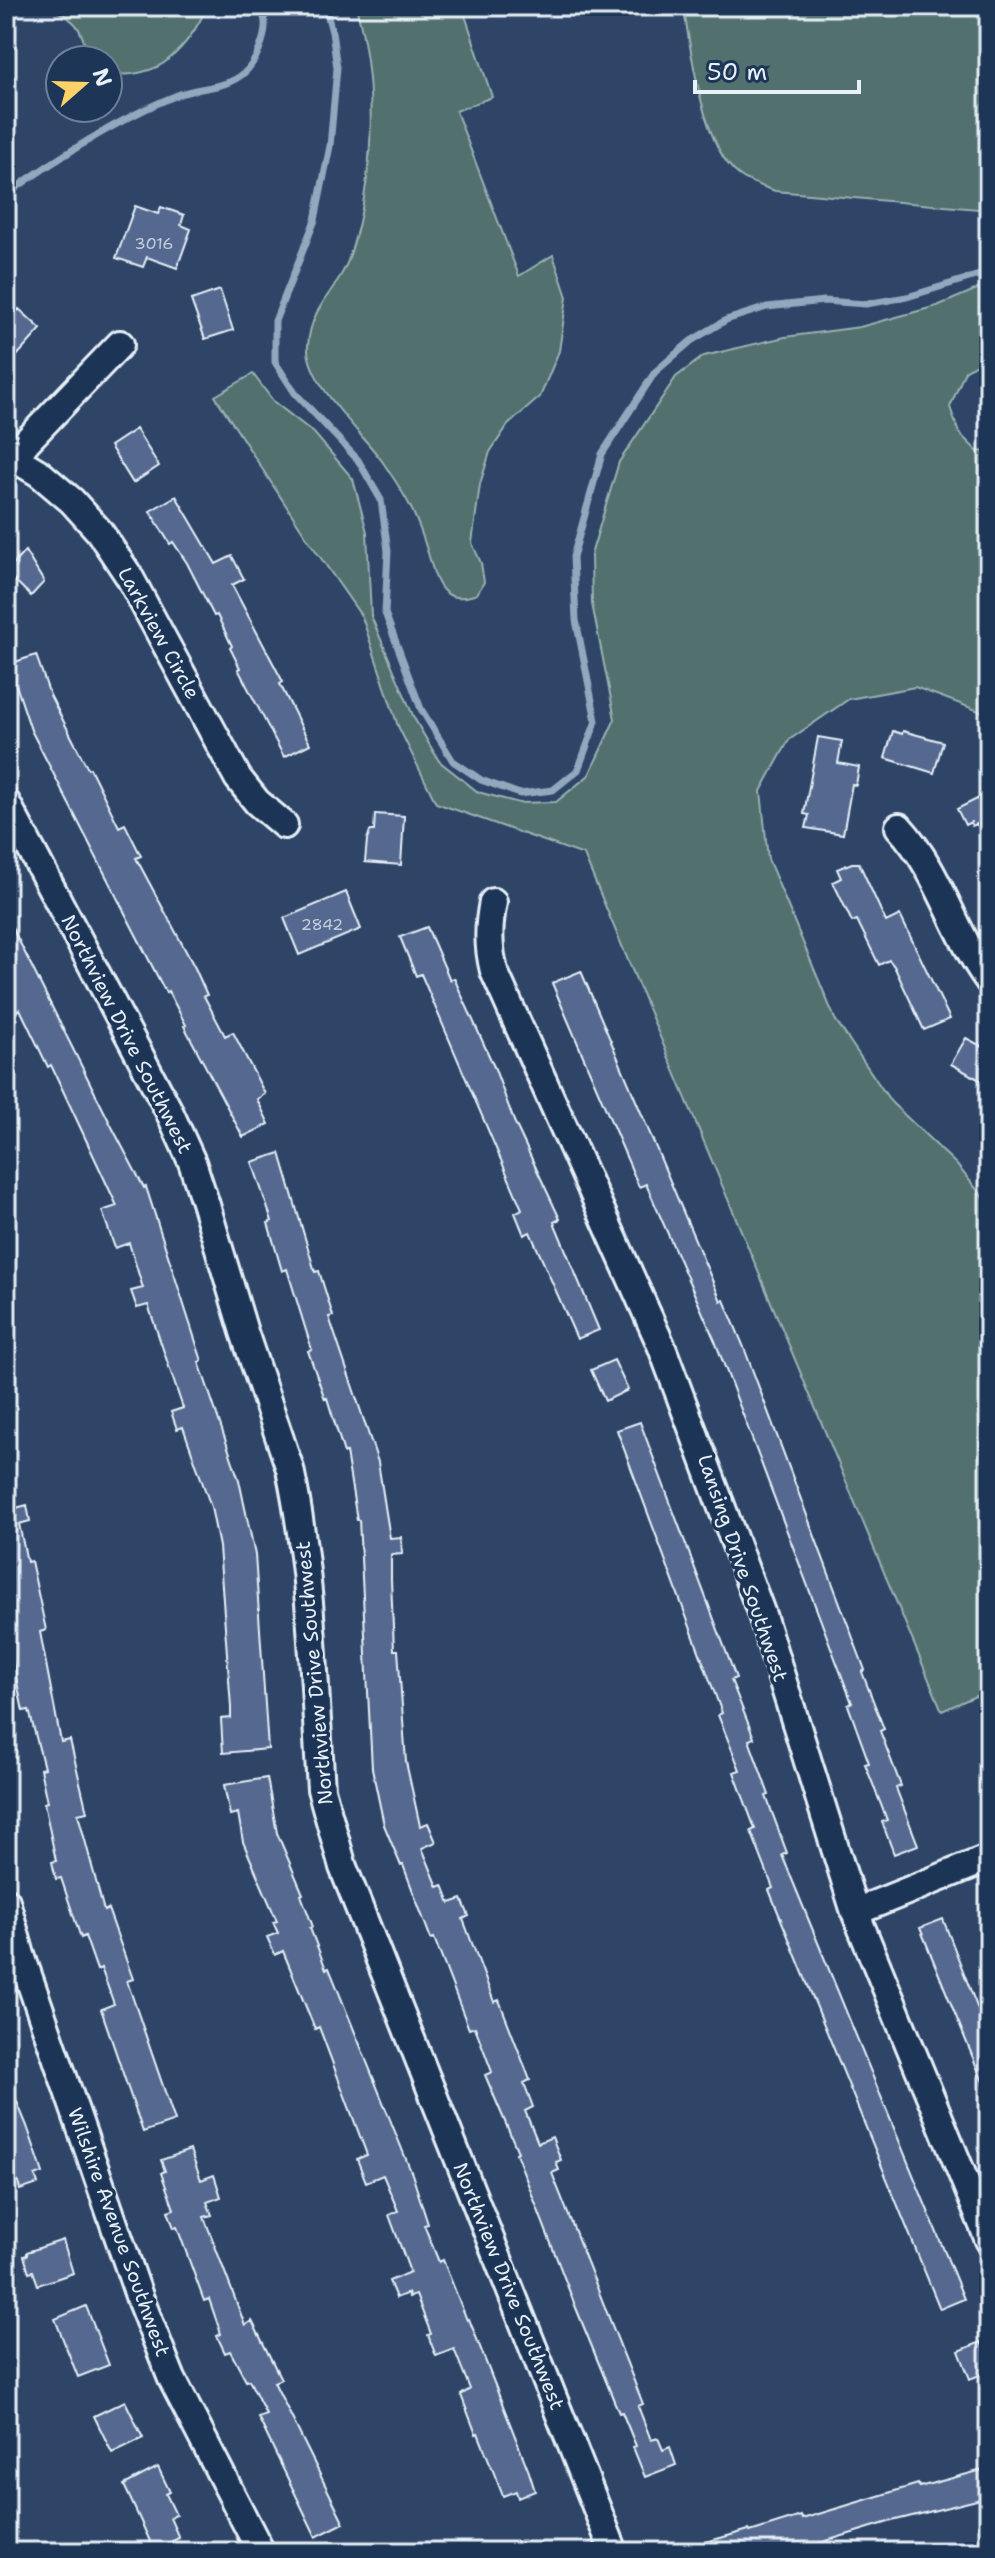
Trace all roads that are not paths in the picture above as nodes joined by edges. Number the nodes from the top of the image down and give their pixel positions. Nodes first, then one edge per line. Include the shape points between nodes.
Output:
1 (120, 344) dead end
2 (10, 463) edge
3 (6, 802) edge
4 (284, 825) dead end
5 (899, 827) dead end
6 (493, 902) dead end
7 (989, 981) edge
8 (989, 1858) edge
9 (6, 1901) edge
10 (855, 1912) junction
11 (989, 2240) edge
12 (261, 2552) edge
13 (614, 2552) edge

1 - 2 street
2 - 4 street, Larkview Circle via 39,473 99,531 129,576 238,778
3 - 13 street, Northview Drive Southwest via 192,1162 290,1469 307,1571 321,1789 328,1820
5 - 7 street via 934,874
6 - 10 street, Lansing Drive Southwest via 488,927 494,971 696,1435 762,1615
8 - 10 street
9 - 12 street, Wilshire Avenue Southwest via 140,2299 172,2379
10 - 11 street, Lansing Drive Southwest

